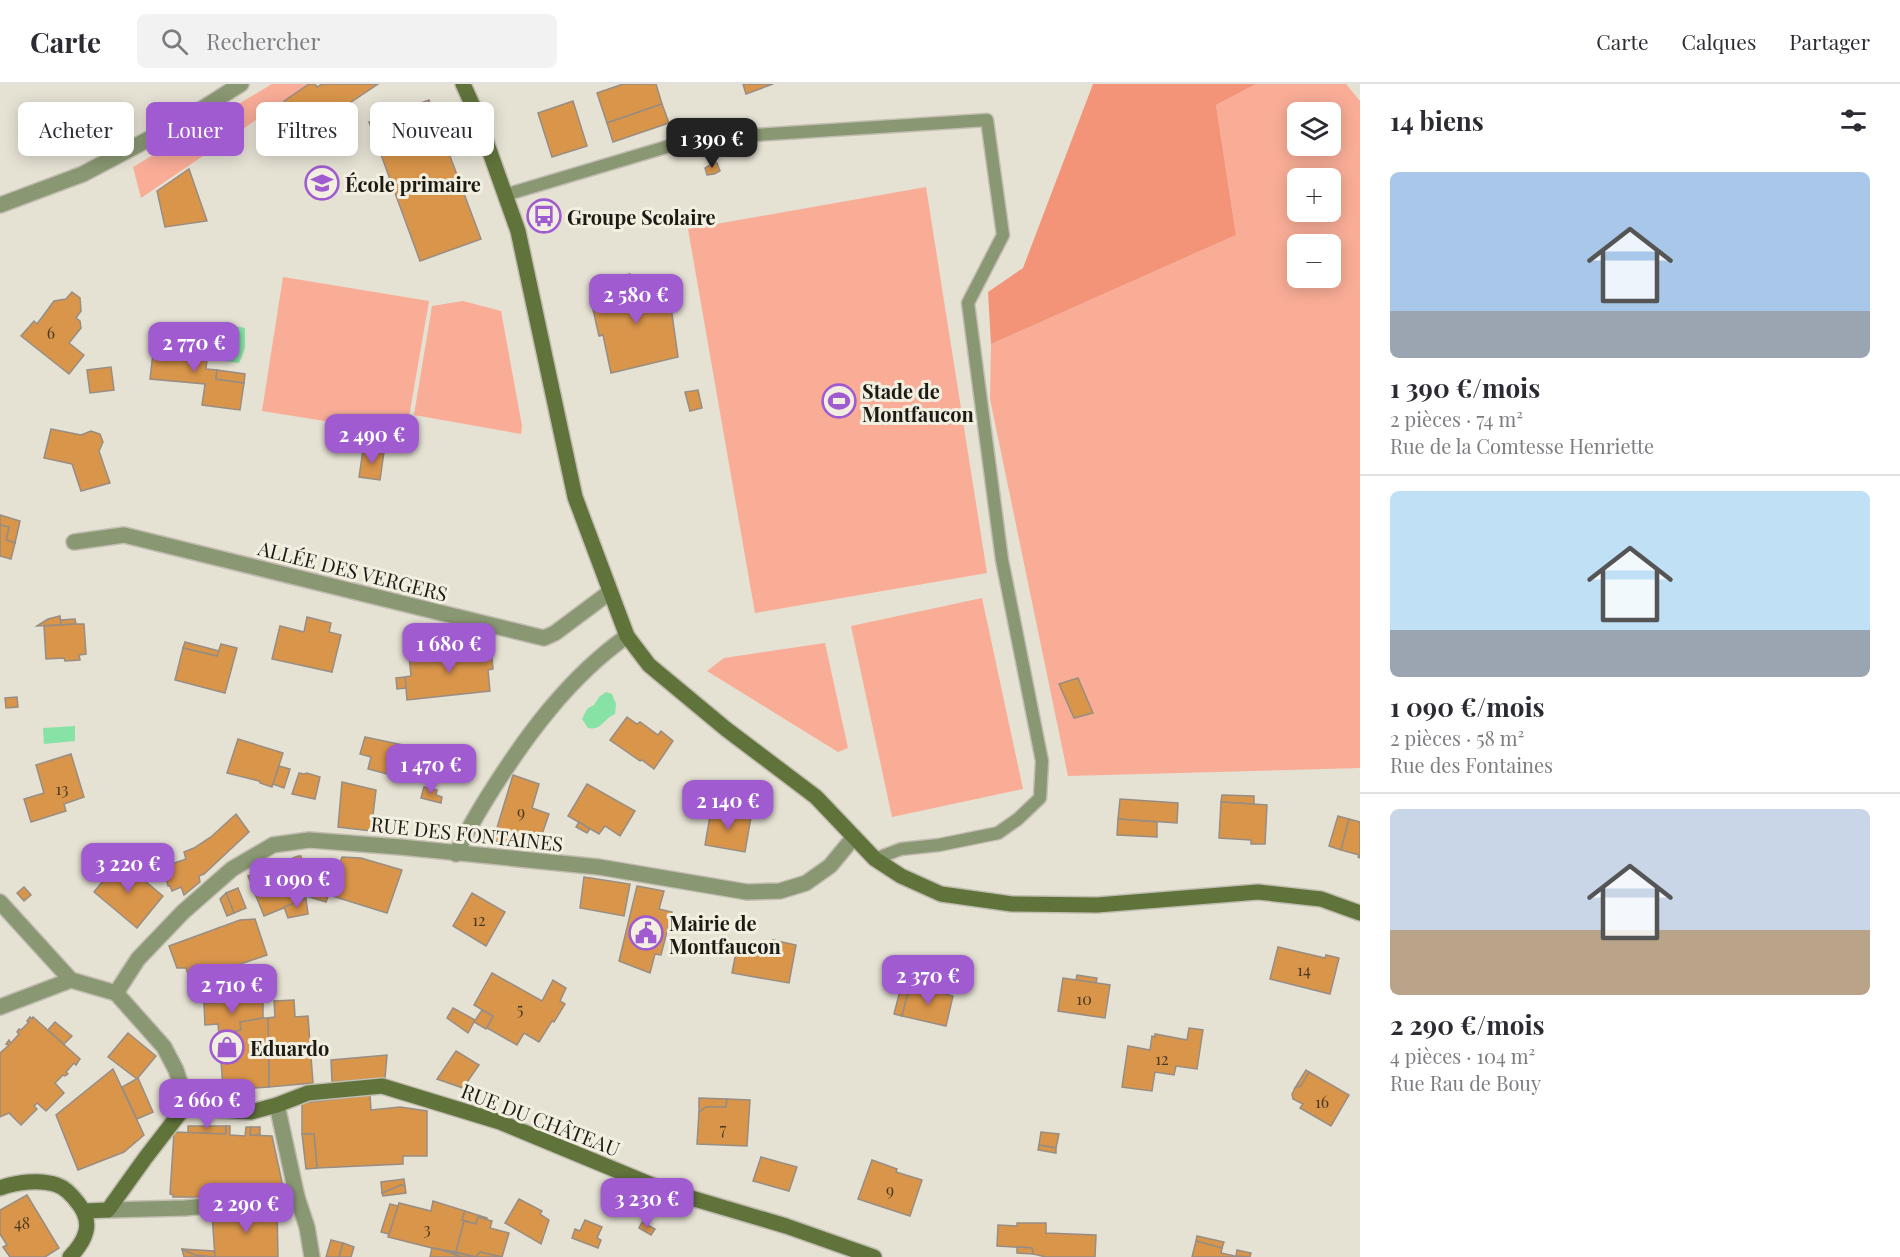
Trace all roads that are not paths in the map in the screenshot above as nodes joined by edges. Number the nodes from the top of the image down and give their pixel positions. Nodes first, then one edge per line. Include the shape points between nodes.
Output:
1 (241, 84) edge
2 (463, 84) edge
3 (471, 84) edge
4 (472, 102) edge
5 (475, 102) edge
6 (492, 156) edge
7 (505, 195) junction
8 (0, 205) edge
9 (74, 542) dead end
10 (610, 592) junction
11 (627, 636) junction
12 (854, 837) junction
13 (456, 854) junction
14 (875, 859) junction
15 (0, 902) edge
16 (1360, 913) edge
17 (71, 980) junction
18 (116, 993) junction
19 (0, 1007) edge
20 (187, 1104) junction
21 (277, 1106) junction
22 (0, 1188) edge
23 (297, 1197) junction
24 (108, 1210) junction
25 (85, 1211) junction
26 (69, 1257) edge
27 (312, 1257) edge
28 (874, 1257) edge

1 - 8 street via 181,122 83,174
2 - 4 street
3 - 5 street
6 - 7 street
7 - 10 street via 518,231 575,497
7 - 14 lane via 693,139 987,120 1003,235 968,303 1002,560 1042,761 1040,798 998,833 901,849
9 - 10 street, ALLÉE DES VERGERS via 123,535 544,638
10 - 11 street
11 - 12 street via 649,665 816,797
11 - 13 street via 605,652 540,719 498,780
12 - 13 street, RUE DES FONTAINES via 830,866 806,883 780,891 747,892 599,867
12 - 14 street
13 - 18 street, RUE DES FONTAINES via 309,840 273,845 232,869 183,912 138,960
14 - 16 street via 940,894 1012,904 1097,905 1258,892 1321,899
15 - 17 street
17 - 18 street
17 - 19 street
18 - 20 street via 164,1047
20 - 21 street, RUE DU CHÂTEAU via 251,1112
20 - 24 street
21 - 23 street
21 - 28 street, RUE DU CHÂTEAU via 308,1093 382,1086 500,1122 664,1190
22 - 25 street via 40,1182 57,1185
23 - 24 street via 185,1208
23 - 27 street
24 - 25 street
25 - 26 street via 86,1233

